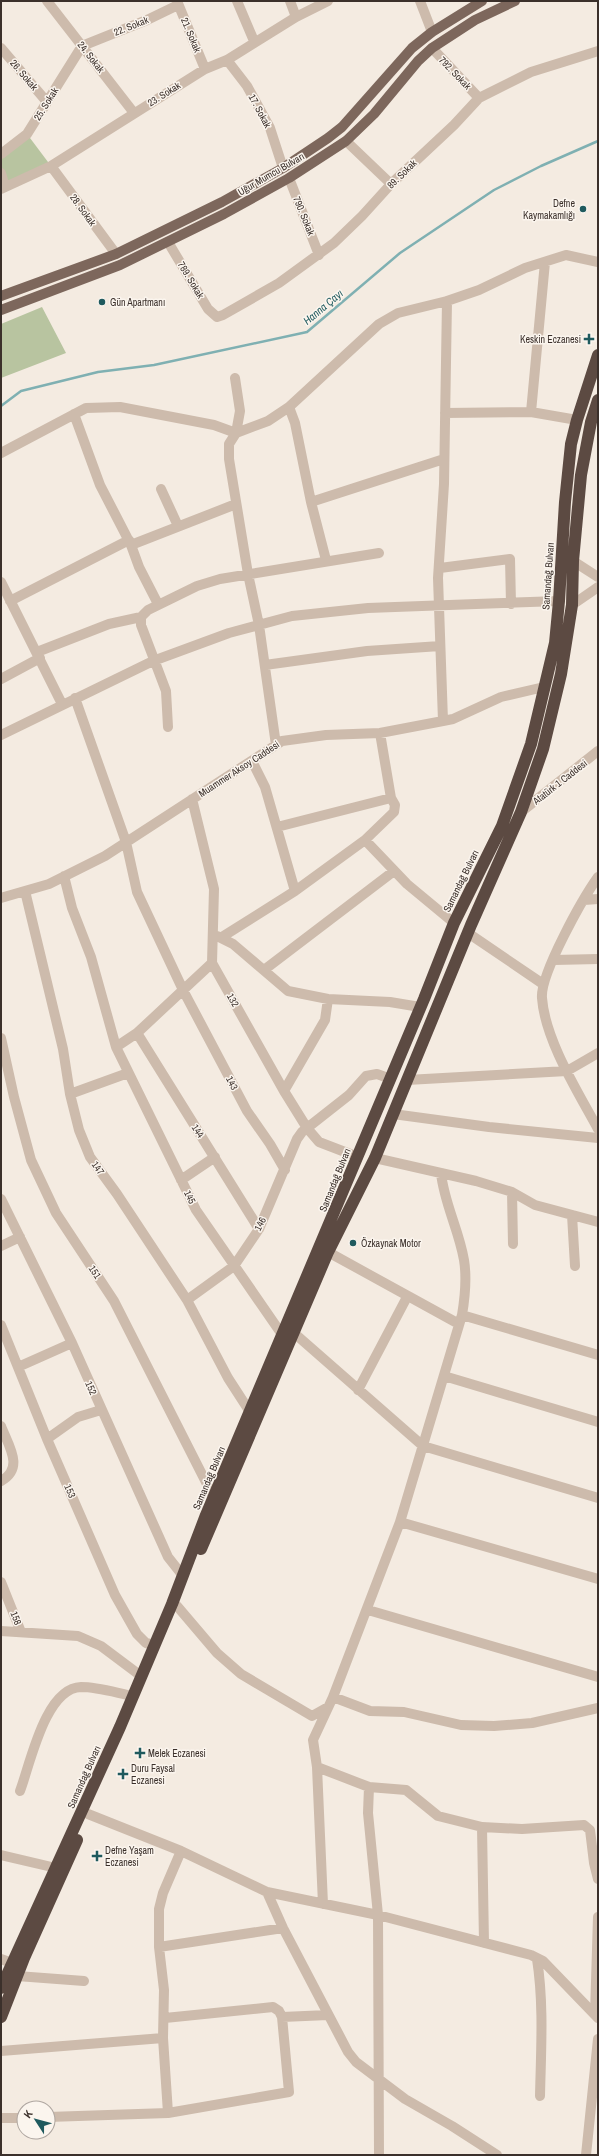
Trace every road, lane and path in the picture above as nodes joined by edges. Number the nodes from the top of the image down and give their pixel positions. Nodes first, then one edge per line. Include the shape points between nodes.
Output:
1 (47, 1) edge
2 (237, 1) edge
3 (290, 1) edge
4 (328, 1) edge
5 (420, 1) edge
6 (482, 1) edge
7 (515, 1) edge
8 (178, 3) edge
9 (296, 17) junction
10 (432, 32) junction
11 (254, 41) junction
12 (82, 46) junction
13 (1, 48) edge
14 (432, 48) junction
15 (598, 51) edge
16 (227, 60) junction
17 (205, 69) junction
18 (479, 98) junction
19 (47, 102) junction
20 (134, 113) junction
21 (346, 141) junction
22 (1, 154) edge
23 (51, 166) junction
24 (283, 168) junction
25 (1, 173) edge
26 (289, 178) junction
27 (391, 184) junction
28 (3, 188) edge
29 (168, 242) junction
30 (116, 254) junction
31 (319, 255) junction
32 (545, 262) junction
33 (598, 262) edge
34 (1, 296) edge
35 (447, 301) junction
36 (1, 310) edge
37 (216, 317) joint
38 (598, 355) edge
39 (235, 378) dead end
40 (598, 400) edge
41 (288, 407) junction
42 (531, 412) junction
43 (445, 413) junction
44 (74, 414) junction
45 (576, 420) junction
46 (236, 434) junction
47 (1, 453) edge
48 (444, 459) junction
49 (161, 488) dead end
50 (311, 502) junction
51 (236, 504) junction
52 (178, 526) junction
53 (130, 542) junction
54 (379, 553) dead end
55 (326, 560) junction
56 (573, 561) junction
57 (440, 568) junction
58 (248, 574) junction
59 (598, 577) edge
60 (1, 582) edge
61 (598, 588) edge
62 (10, 601) junction
63 (559, 601) junction
64 (158, 604) junction
65 (511, 604) junction
66 (572, 604) junction
67 (438, 607) junction
68 (141, 616) junction
69 (259, 625) junction
70 (440, 646) junction
71 (38, 655) junction
72 (153, 661) junction
73 (265, 665) junction
74 (1, 679) edge
75 (544, 687) junction
76 (75, 698) junction
77 (62, 704) junction
78 (443, 721) junction
79 (168, 728) dead end
80 (380, 733) junction
81 (1, 735) edge
82 (276, 745) junction
83 (598, 751) edge
84 (252, 761) junction
85 (391, 798) junction
86 (192, 799) junction
87 (521, 812) junction
88 (277, 826) junction
89 (365, 840) junction
90 (126, 842) junction
91 (394, 871) junction
92 (64, 876) junction
93 (598, 877) edge
94 (25, 891) junction
95 (295, 891) junction
96 (1, 898) edge
97 (598, 899) edge
98 (584, 900) junction
99 (454, 922) junction
100 (468, 933) junction
101 (218, 936) junction
102 (598, 959) edge
103 (554, 960) junction
104 (212, 964) junction
105 (264, 970) junction
106 (543, 984) junction
107 (184, 992) junction
108 (328, 999) junction
109 (420, 1007) junction
110 (137, 1033) junction
111 (1, 1038) edge
112 (116, 1047) junction
113 (598, 1053) edge
114 (567, 1071) junction
115 (128, 1074) junction
116 (391, 1079) junction
117 (407, 1080) junction
118 (284, 1091) junction
119 (70, 1094) junction
120 (393, 1114) junction
121 (307, 1128) junction
122 (598, 1129) edge
123 (598, 1138) edge
124 (215, 1157) junction
125 (358, 1157) junction
126 (374, 1158) junction
127 (285, 1170) junction
128 (440, 1173) junction
129 (181, 1180) junction
130 (512, 1192) junction
131 (1, 1199) edge
132 (572, 1215) junction
133 (598, 1222) edge
134 (259, 1229) junction
135 (20, 1237) junction
136 (513, 1244) dead end
137 (1, 1246) edge
138 (328, 1252) junction
139 (234, 1266) junction
140 (575, 1266) dead end
141 (407, 1297) junction
142 (187, 1300) junction
143 (460, 1320) junction
144 (1, 1325) edge
145 (288, 1335) junction
146 (5, 1343) edge
147 (72, 1343) junction
148 (598, 1354) edge
149 (18, 1367) junction
150 (444, 1376) junction
151 (358, 1390) junction
152 (101, 1410) junction
153 (250, 1412) junction
154 (598, 1422) edge
155 (1, 1426) edge
156 (47, 1439) junction
157 (423, 1446) junction
158 (1, 1481) edge
159 (214, 1498) junction
160 (598, 1498) edge
161 (400, 1522) junction
162 (183, 1576) junction
163 (598, 1579) edge
164 (1, 1582) edge
165 (177, 1606) junction
166 (368, 1610) junction
167 (1, 1631) edge
168 (21, 1632) junction
169 (154, 1645) junction
170 (141, 1676) junction
171 (598, 1677) edge
172 (133, 1696) junction
173 (330, 1702) junction
174 (598, 1708) edge
175 (317, 1767) junction
176 (369, 1787) junction
177 (20, 1791) dead end
178 (88, 1814) junction
179 (482, 1827) junction
180 (181, 1852) junction
181 (1, 1855) edge
182 (596, 1862) edge
183 (56, 1868) junction
184 (598, 1879) edge
185 (267, 1892) junction
186 (323, 1904) junction
187 (378, 1915) junction
188 (598, 1917) edge
189 (283, 1928) junction
190 (484, 1943) junction
191 (159, 1947) junction
192 (537, 1959) junction
193 (6, 1961) edge
194 (17, 1976) junction
195 (84, 1980) dead end
196 (1, 1988) edge
197 (328, 2014) junction
198 (596, 2016) edge
199 (1, 2017) edge
200 (282, 2017) junction
201 (165, 2018) junction
202 (163, 2038) junction
203 (598, 2039) edge
204 (1, 2051) edge
205 (378, 2077) junction
206 (540, 2096) dead end
207 (168, 2113) junction
208 (56, 2117) edge
209 (1, 2118) edge
210 (16, 2118) edge
211 (379, 2155) edge
212 (497, 2155) edge
213 (586, 2155) edge

1 - 12 street, 24. Sokak
2 - 11 street
3 - 9 street
4 - 9 street, 23. Sokak
5 - 10 street
6 - 10 main road, Uğur Mumcu Bulvarı
7 - 14 main road, Uğur Mumcu Bulvarı via 475,20
8 - 12 street, 22. Sokak via 147,20
8 - 17 street, 21. Sokak
9 - 11 street, 23. Sokak
10 - 24 main road, Uğur Mumcu Bulvarı via 408,53 342,127
11 - 16 street, 23. Sokak
12 - 19 street, 25. Sokak
12 - 20 street, 24. Sokak
13 - 19 street, 26. Sokak
14 - 18 street, 792. Sokak
14 - 21 main road, Uğur Mumcu Bulvarı via 374,114
15 - 18 street, 89. Sokak via 531,72
16 - 17 street, 23. Sokak
16 - 24 street, 17. Sokak via 247,86 270,128
17 - 20 street, 23. Sokak
18 - 27 street, 89. Sokak
19 - 22 street, 25. Sokak via 27,134
20 - 23 street, 23. Sokak
21 - 26 main road, Uğur Mumcu Bulvarı
21 - 27 street
23 - 28 street, 23. Sokak
23 - 30 street, 28. Sokak
24 - 26 main road
24 - 30 main road, Uğur Mumcu Bulvarı via 222,202
25 - 28 street
26 - 29 main road, Uğur Mumcu Bulvarı
26 - 31 street, 790. Sokak
27 - 31 street, 89. Sokak via 348,231
29 - 36 main road, Uğur Mumcu Bulvarı via 96,276
29 - 37 street, 789. Sokak via 208,309
30 - 34 main road, Uğur Mumcu Bulvarı
31 - 37 street, 89. Sokak via 279,283
32 - 33 street via 566,255
32 - 35 street
32 - 42 street
35 - 41 street via 398,313 379,324
35 - 43 street
38 - 45 highway, Samandağ Bulvarı
39 - 46 street via 240,411
40 - 56 highway, Samandağ Bulvarı via 591,422 582,475
41 - 46 street via 268,421
41 - 50 street via 296,423
42 - 43 street
42 - 45 street
43 - 48 street
44 - 46 street via 86,408 120,407 214,425
44 - 47 street
44 - 53 street via 100,485
45 - 63 highway, Samandağ Bulvarı via 565,502
46 - 51 street via 229,444 229,459
48 - 50 street
48 - 57 street
49 - 52 street
50 - 55 street
51 - 52 street
51 - 58 street
52 - 53 street
53 - 62 street
53 - 64 street via 139,567
54 - 55 street
55 - 58 street
56 - 59 street
56 - 66 highway, Samandağ Bulvarı
57 - 65 street via 510,559
57 - 67 street
58 - 64 street via 197,586
58 - 69 street
60 - 62 street
61 - 66 street
62 - 71 street
63 - 65 street
63 - 75 highway, Samandağ Bulvarı via 555,643
64 - 68 street
65 - 67 street via 471,603
66 - 87 highway, Samandağ Bulvarı via 561,674 542,749
67 - 69 street via 368,608 292,616
67 - 70 street
68 - 71 street via 109,624
68 - 72 street via 140,625
69 - 72 street via 229,633
69 - 73 street
70 - 73 street via 367,651
70 - 78 street
71 - 74 street
71 - 77 street
72 - 76 street
72 - 79 street via 166,691
73 - 82 street
75 - 78 street, Muammer Aksoy Caddesi via 500,697 453,719
75 - 99 highway, Samandağ Bulvarı via 531,744 502,826
76 - 77 street
76 - 90 street, 143
77 - 81 street
78 - 80 street, Muammer Aksoy Caddesi
80 - 82 street, Muammer Aksoy Caddesi via 326,735 282,741
80 - 85 street
82 - 84 street, Muammer Aksoy Caddesi
83 - 87 street, Atatürk 1 Caddesi
84 - 86 street, Muammer Aksoy Caddesi
84 - 88 street via 265,787
85 - 88 street
85 - 89 street via 395,805 394,812
86 - 90 street, Muammer Aksoy Caddesi
86 - 101 street via 214,889
87 - 100 highway, Samandağ Bulvarı
88 - 95 street
89 - 91 street
89 - 95 street
90 - 92 street, Muammer Aksoy Caddesi via 105,856
90 - 107 street, 143 via 137,892
91 - 99 street
91 - 105 street
92 - 94 street, Muammer Aksoy Caddesi via 49,884
92 - 112 street, 145 via 72,908 91,957
93 - 98 street
94 - 96 street, Muammer Aksoy Caddesi
94 - 119 street, 147 via 64,1049
95 - 101 street
97 - 98 street
98 - 103 street
99 - 109 highway, Samandağ Bulvarı
100 - 106 street
100 - 117 highway, Samandağ Bulvarı
101 - 104 street
101 - 105 street
102 - 103 street
103 - 106 street
104 - 107 street
104 - 118 street, 132
105 - 108 street via 288,991
106 - 114 street via 542,998 549,1028
107 - 110 street
107 - 127 street, 143 via 247,1111
108 - 109 street via 390,1002
108 - 118 street via 324,1020
109 - 116 highway, Samandağ Bulvarı
110 - 112 street
110 - 124 street, 144
111 - 159 street, 151 via 31,1160 56,1213 114,1301
112 - 115 street, 145
113 - 114 street
114 - 117 street
114 - 122 street
115 - 119 street
115 - 129 street, 145
116 - 121 street, 146 via 377,1074 366,1076 349,1095
116 - 125 highway, Samandağ Bulvarı
117 - 120 highway, Samandağ Bulvarı
118 - 121 street, 132
119 - 142 street, 147 via 79,1130 90,1158
120 - 123 street
120 - 126 highway, Samandağ Bulvarı
121 - 125 street, 132 via 319,1142
121 - 127 street, 146 via 297,1139
124 - 129 street
124 - 134 street, 144
125 - 145 highway, Samandağ Bulvarı
126 - 128 street
126 - 138 highway, Samandağ Bulvarı
127 - 134 street, 146
128 - 130 street
128 - 143 street via 442,1188 464,1260 466,1290
129 - 139 street, 145 via 196,1210
130 - 132 street via 535,1205
130 - 136 street
131 - 135 street, 152
132 - 133 street
132 - 140 street
134 - 139 street, 146
135 - 137 street
135 - 147 street, 152
138 - 141 street
138 - 145 highway, Samandağ Bulvarı
139 - 142 street, 146
139 - 145 street, 145
141 - 143 street
141 - 151 street
142 - 153 street, 147 via 228,1378
143 - 148 street
143 - 150 street
144 - 146 street, 153
145 - 151 street, 145
145 - 153 highway, Samandağ Bulvarı
145 - 165 highway, Samandağ Bulvarı
146 - 149 street, 153
147 - 149 street
147 - 152 street, 152
149 - 156 street, 153
150 - 154 street
150 - 157 street
151 - 157 street, 145
152 - 156 street via 78,1417
152 - 162 street, 152 via 168,1557
153 - 159 highway, Samandağ Bulvarı
155 - 158 street via 14,1461 13,1471 9,1477
156 - 169 street, 153 via 115,1595 137,1634 146,1643
157 - 160 street
157 - 161 street
159 - 162 highway, Samandağ Bulvarı
161 - 163 street
161 - 166 street
162 - 169 highway, Samandağ Bulvarı
164 - 168 street, 158
165 - 173 street via 217,1653 241,1674 312,1716
165 - 178 highway, Samandağ Bulvarı
166 - 171 street
166 - 173 street
167 - 168 street
168 - 170 street via 78,1636 101,1646
169 - 170 highway, Samandağ Bulvarı
170 - 172 highway, Samandağ Bulvarı
172 - 177 street via 81,1687 68,1692 50,1711 39,1730
172 - 183 highway, Samandağ Bulvarı
173 - 174 street via 370,1711 404,1712 460,1725 494,1726 532,1723
173 - 175 street via 313,1740
175 - 176 street
175 - 186 street
176 - 179 street via 406,1790 438,1816
176 - 187 street via 368,1813
178 - 180 street
178 - 194 highway, Samandağ Bulvarı
179 - 182 street via 522,1829 584,1825 590,1830
179 - 190 street
180 - 185 street
180 - 191 street via 163,1893 159,1909
181 - 183 street
182 - 184 street
183 - 193 highway, Samandağ Bulvarı
185 - 186 street
185 - 189 street
186 - 187 street
187 - 190 street
187 - 205 street
188 - 198 street
189 - 191 street
189 - 197 street
190 - 192 street
191 - 201 street
192 - 198 street via 543,1962
192 - 206 street via 541,1985 542,2027
193 - 196 highway, Samandağ Bulvarı
194 - 195 street
194 - 199 highway, Samandağ Bulvarı
197 - 200 street
197 - 205 street via 348,2052 356,2062
200 - 201 street via 279,2010 273,2007
200 - 207 street via 289,2092
201 - 202 street
202 - 204 street
202 - 207 street
203 - 213 street
205 - 211 street
205 - 212 street via 405,2099
207 - 208 street
209 - 210 street

